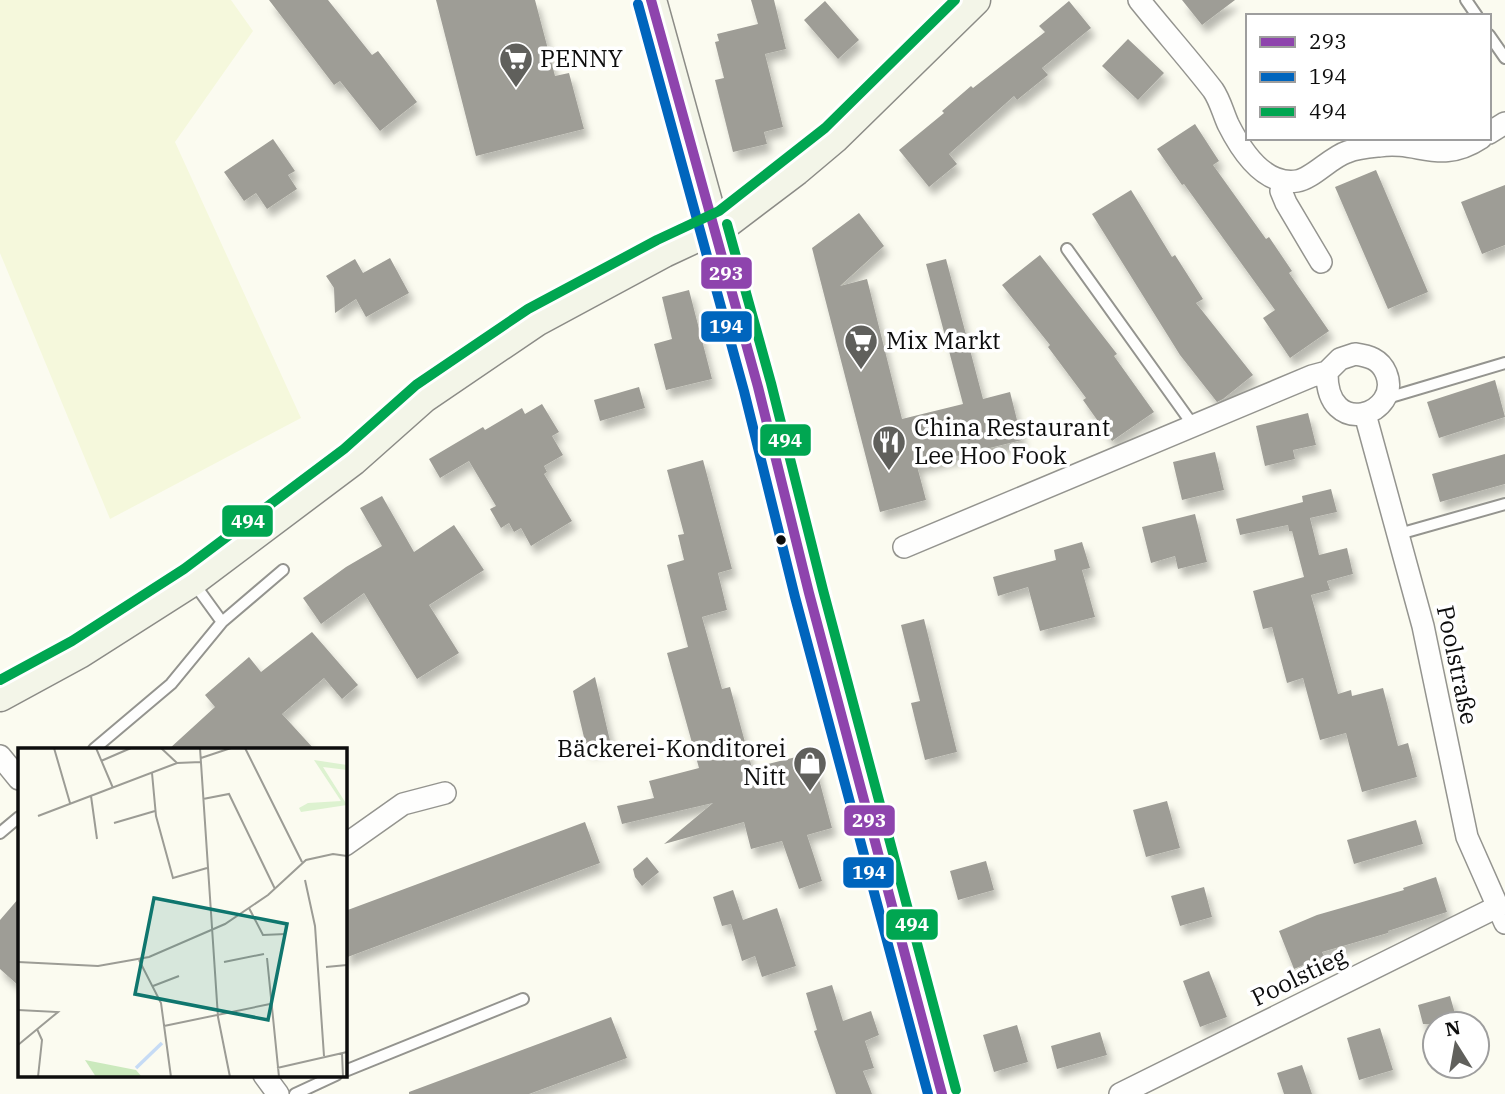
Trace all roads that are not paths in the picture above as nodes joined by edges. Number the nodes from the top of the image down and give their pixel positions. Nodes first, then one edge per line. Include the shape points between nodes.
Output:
1 (651, 0) edge
2 (975, 0) edge
3 (1139, 0) edge
4 (1491, 38) edge
5 (1505, 58) edge
6 (1478, 140) edge
7 (1283, 181) junction
8 (714, 228) junction
9 (1067, 249) dead end
10 (1321, 262) dead end
11 (1505, 362) edge
12 (1327, 372) junction
13 (1384, 400) junction
14 (1365, 414) junction
15 (1193, 425) junction
16 (1505, 504) edge
17 (1399, 534) junction
18 (904, 547) dead end
19 (283, 570) dead end
20 (192, 581) junction
21 (222, 622) junction
22 (0, 696) edge
23 (95, 748) edge
24 (0, 756) edge
25 (18, 778) edge
26 (445, 793) dead end
27 (18, 818) edge
28 (0, 833) edge
29 (346, 844) edge
30 (1502, 915) edge
31 (523, 999) dead end
32 (346, 1071) edge
33 (265, 1076) edge
34 (334, 1076) edge
35 (278, 1094) edge
36 (295, 1094) edge
37 (942, 1094) edge
38 (1121, 1094) edge

1 - 8 main road
2 - 8 main road via 834,138
3 - 7 street via 1215,93 1229,126 1255,164
4 - 5 lane
6 - 7 street via 1465,149 1444,152 1390,144 1347,152 1300,181
7 - 10 street via 1286,203
8 - 20 main road via 536,321 424,397 353,460
8 - 37 main road
9 - 15 lane
11 - 13 lane
12 - 13 street via 1348,355 1369,356 1387,374
12 - 14 street via 1327,388 1339,409
12 - 15 street
13 - 14 street
14 - 17 street, Poolstraße
15 - 18 street
16 - 17 lane
17 - 30 street, Poolstraße via 1467,836
19 - 21 lane
20 - 21 lane
20 - 22 main road via 79,653
21 - 23 lane via 171,684
24 - 25 street
26 - 29 street via 403,804
27 - 28 lane
30 - 38 street, Poolstieg
31 - 32 lane
33 - 35 street
34 - 36 lane

